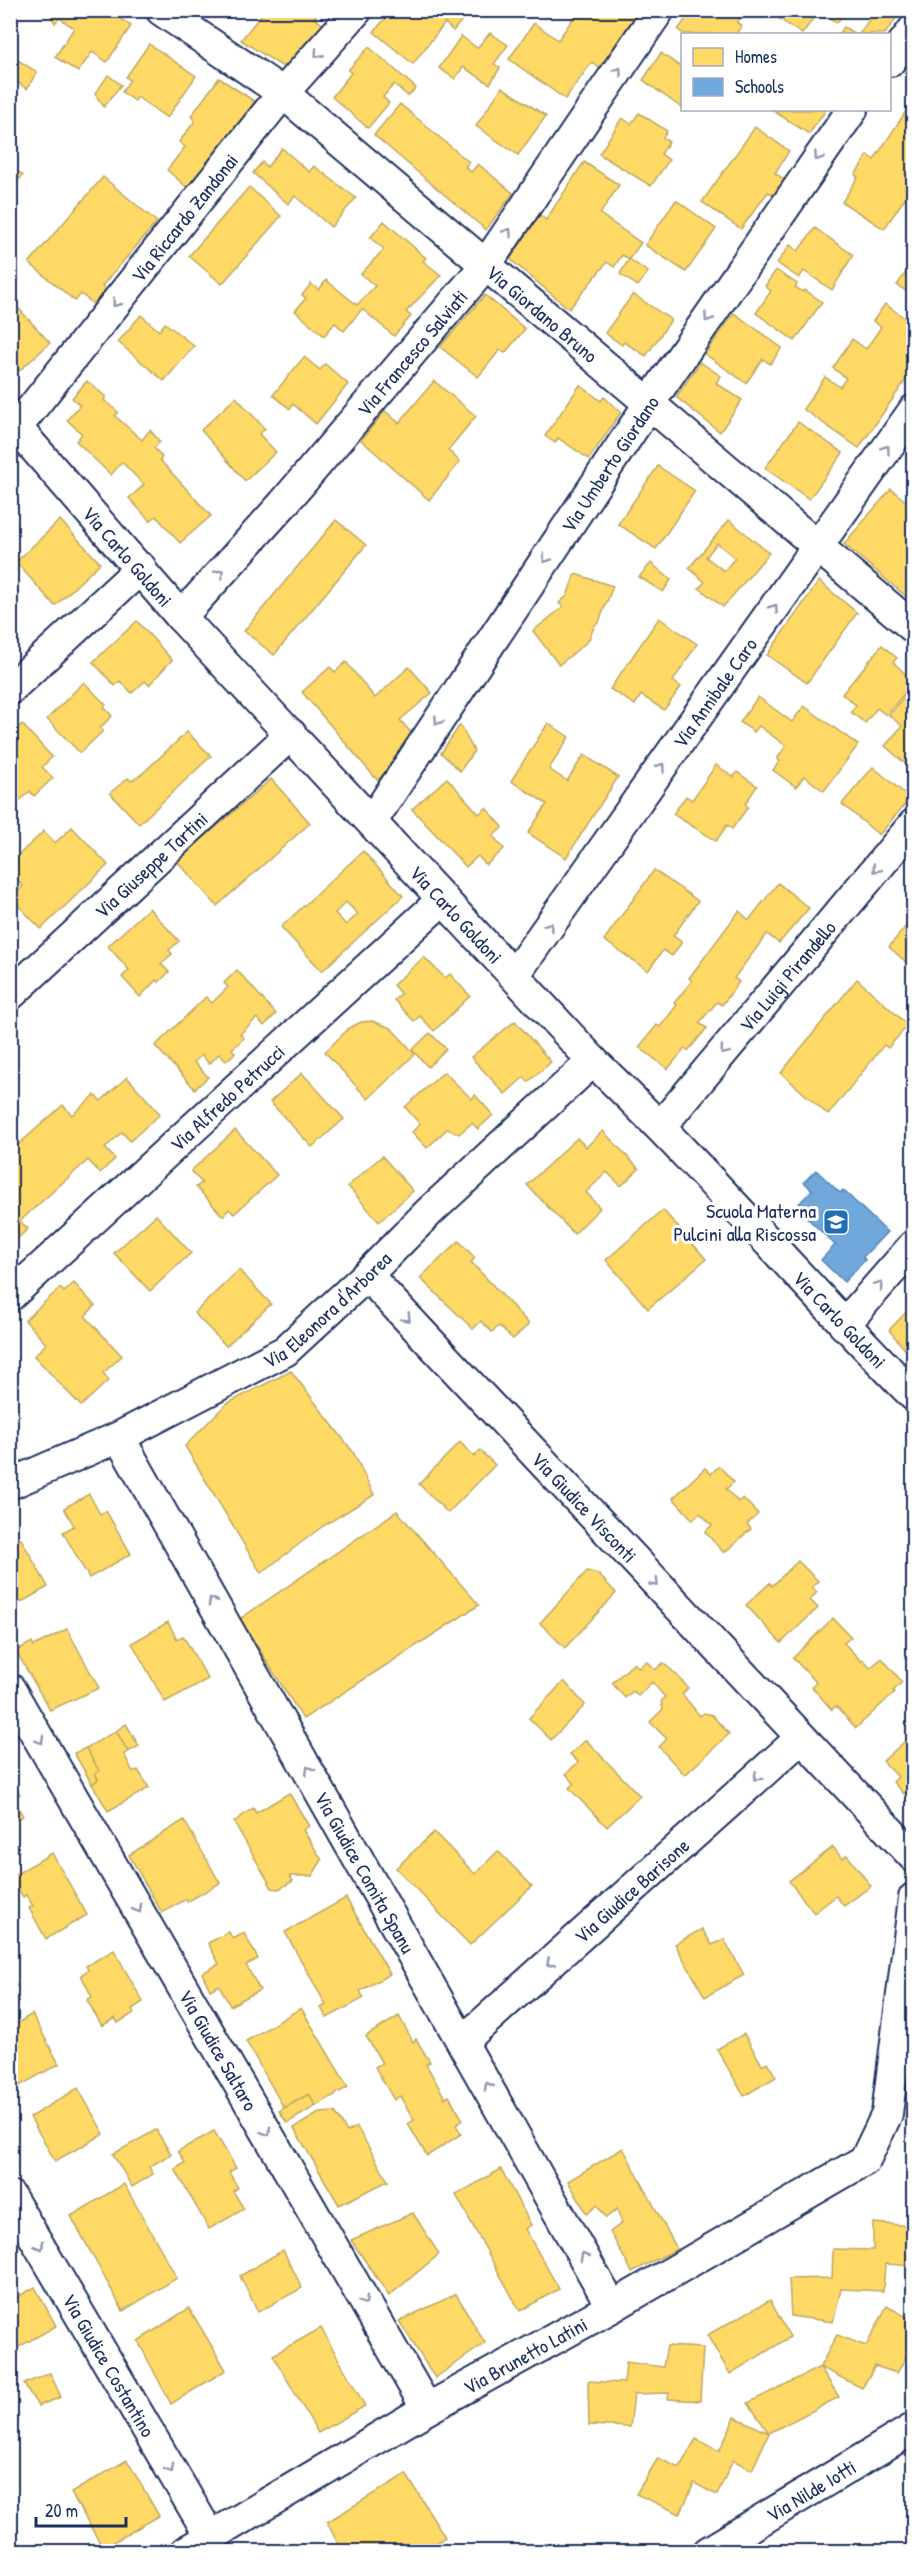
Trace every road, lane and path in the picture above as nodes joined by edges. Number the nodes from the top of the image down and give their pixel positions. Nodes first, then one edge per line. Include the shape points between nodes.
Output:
1 (161, 10) edge
2 (357, 10) edge
3 (659, 10) edge
4 (914, 29) edge
5 (891, 59) edge
6 (283, 93) junction
7 (851, 111) edge
8 (485, 266) junction
9 (648, 405) junction
10 (914, 410) edge
11 (14, 424) edge
12 (817, 547) junction
13 (141, 568) junction
14 (181, 617) junction
15 (914, 628) edge
16 (10, 689) edge
17 (291, 734) junction
18 (372, 821) junction
19 (914, 824) edge
20 (443, 899) junction
21 (515, 974) junction
22 (10, 995) edge
23 (593, 1061) junction
24 (661, 1126) junction
25 (914, 1245) edge
26 (367, 1275) junction
27 (10, 1296) edge
28 (844, 1326) junction
29 (914, 1396) edge
30 (119, 1437) junction
31 (10, 1484) edge
32 (10, 1689) edge
33 (801, 1738) junction
34 (914, 1857) edge
35 (914, 1899) edge
36 (463, 2041) junction
37 (10, 2196) edge
38 (612, 2307) junction
39 (427, 2409) junction
40 (914, 2428) edge
41 (210, 2536) junction
42 (185, 2552) edge
43 (708, 2552) edge

1 - 6 street, Via Giordano Bruno
2 -> 6 street, Via Riccardo Zandonai
8 -> 3 street, Via Francesco Salviati
4 - 5 street
6 - 8 street, Via Giordano Bruno
6 -> 11 street, Via Riccardo Zandonai
7 -> 9 street, Via Umberto Giordano
8 - 9 street, Via Giordano Bruno
14 -> 8 street, Via Francesco Salviati via 283,504
9 - 12 street, Via Giordano Bruno
9 -> 18 street, Via Umberto Giordano
12 -> 10 street, Via Annibale Caro
11 - 13 street, Via Carlo Goldoni
12 - 15 street, Via Giordano Bruno
21 -> 12 street, Via Annibale Caro
13 - 14 street, Via Carlo Goldoni
13 - 16 street
14 - 17 street, Via Carlo Goldoni
17 - 18 street, Via Carlo Goldoni
17 - 22 street, Via Giuseppe Tartini
18 - 20 street, Via Carlo Goldoni
19 -> 24 street, Via Luigi Pirandello
20 - 21 street, Via Carlo Goldoni
20 - 27 street, Via Alfredo Petrucci
21 - 23 street, Via Carlo Goldoni
23 - 24 street, Via Carlo Goldoni
23 - 26 street, Via Eleonora d'Arborea via 429,1212
24 - 28 street, Via Carlo Goldoni
28 -> 25 street
26 - 30 street, Via Eleonora d'Arborea via 285,1351
26 -> 33 street, Via Giudice Visconti
28 - 29 street, Via Carlo Goldoni
30 - 31 street, Via Eleonora d'Arborea
36 -> 30 street, Via Giudice Comita Spanu
32 -> 39 street, Via Giudice Saltaro
33 - 34 street, Via Giudice Visconti
33 -> 36 street, Via Giudice Barisone
35 - 38 street, Via Brunetto Latini via 886,2114 865,2160
38 -> 36 street, Via Giudice Comita Spanu
37 -> 41 street, Via Giudice Costantino
38 - 39 street, Via Brunetto Latini
39 - 41 street, Via Brunetto Latini
40 - 43 street, Via Nilde Iotti
41 - 42 street, Via Brunetto Latini

